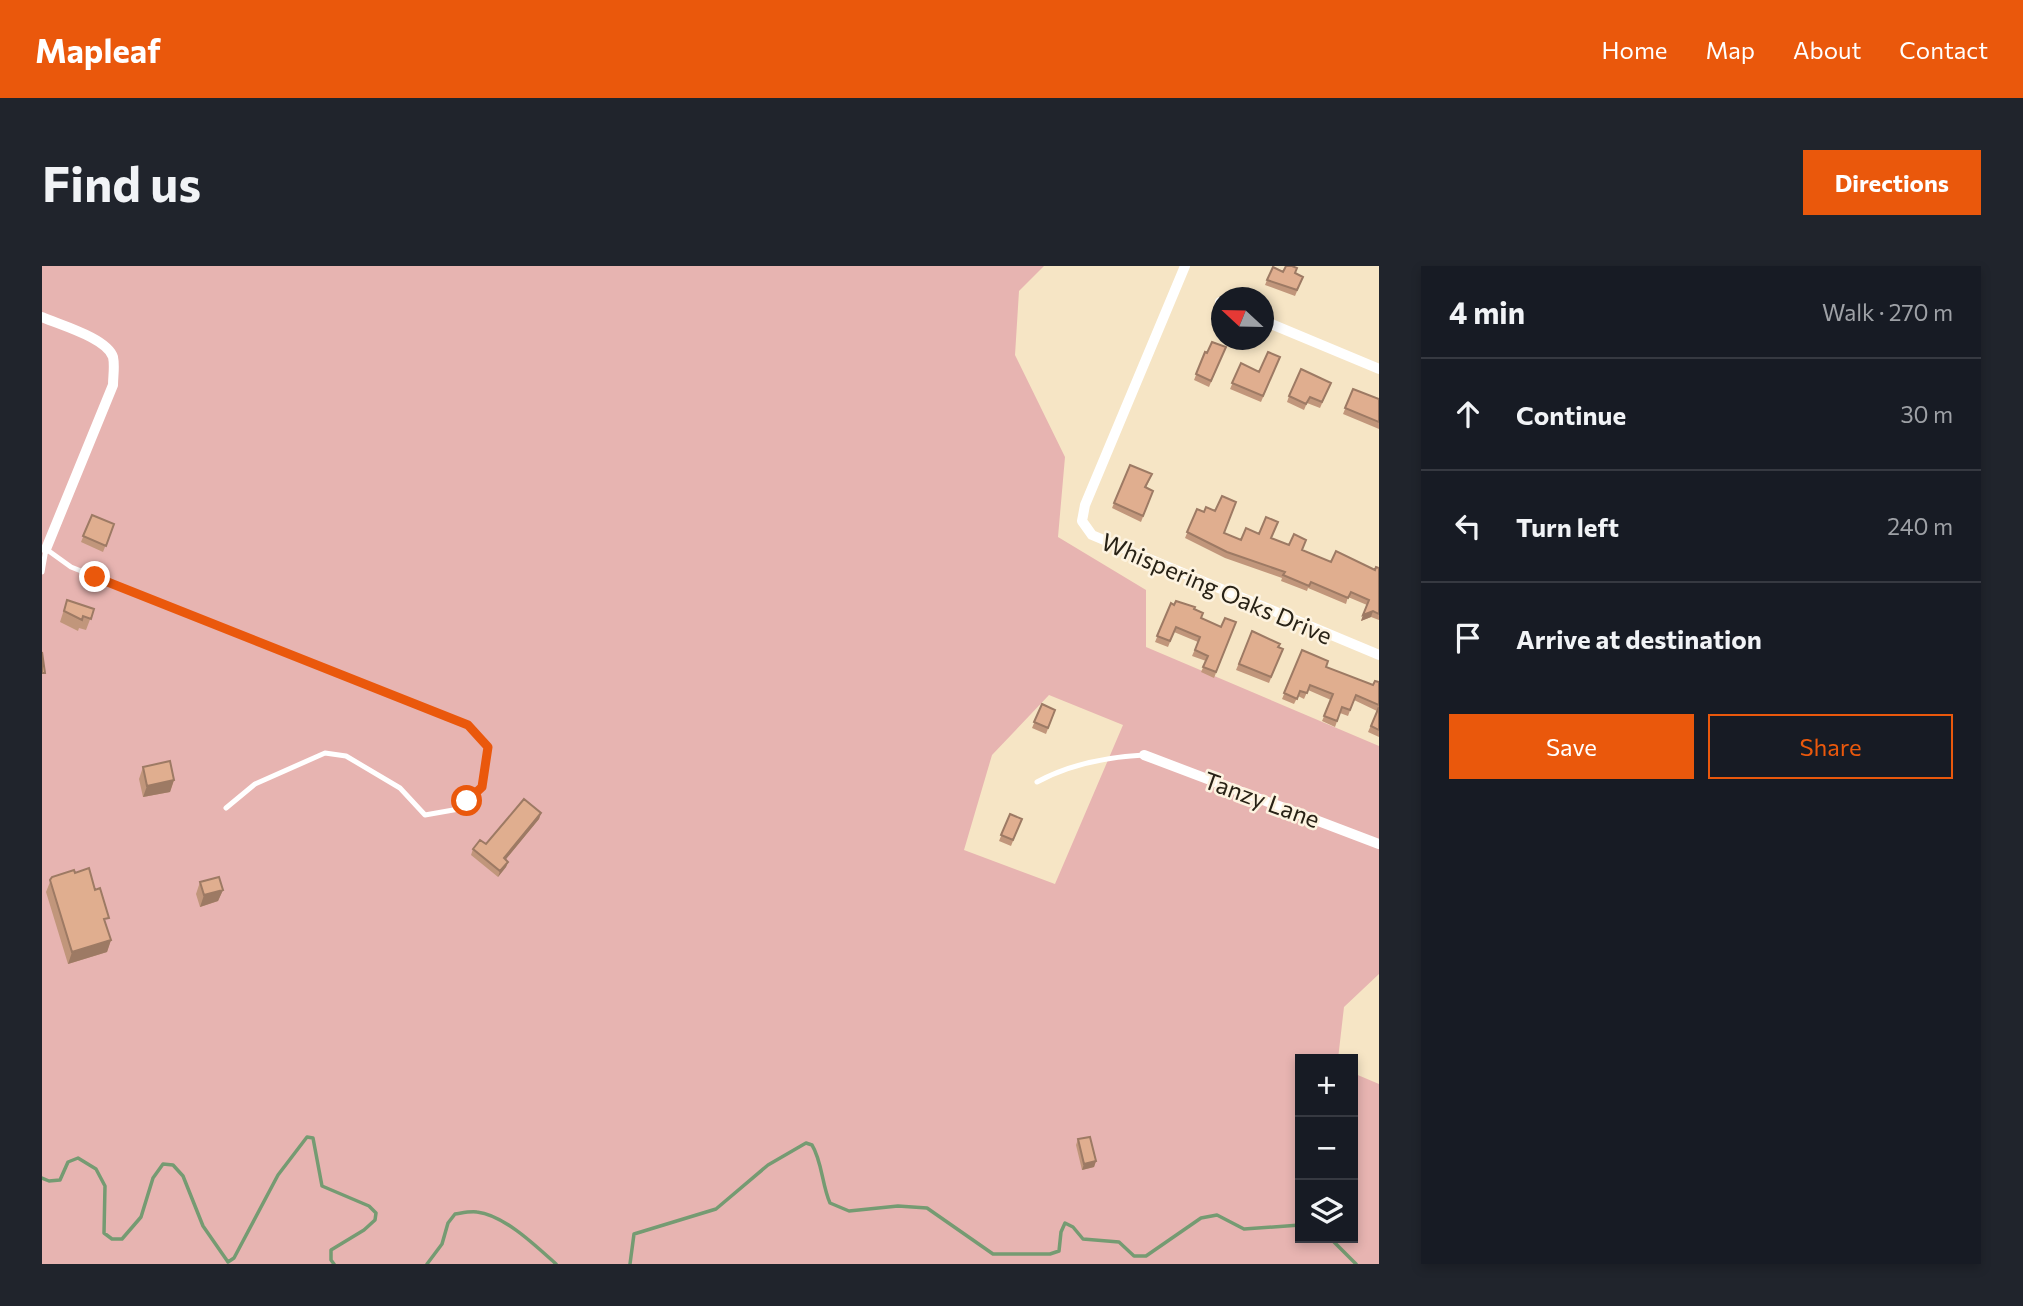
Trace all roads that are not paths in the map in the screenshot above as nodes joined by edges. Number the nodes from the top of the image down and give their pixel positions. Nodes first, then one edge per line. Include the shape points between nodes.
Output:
1 (1185, 266) edge
2 (42, 317) edge
3 (1274, 325) edge
4 (1379, 369) edge
5 (46, 542) edge
6 (42, 572) edge
7 (1379, 655) edge
8 (1144, 755) joint
9 (1037, 782) dead end
10 (226, 808) dead end
11 (1379, 844) edge

1 - 7 street, Whispering Oaks Drive via 1082,521 1091,535
2 - 5 street via 105,345 113,356 114,370 113,385
3 - 4 street
5 - 6 lane
5 - 10 lane via 71,567 468,725 488,747 482,787 459,809 425,815 400,788 346,756 325,753 255,784
8 - 9 lane via 1058,770
8 - 11 street, Tanzy Lane

